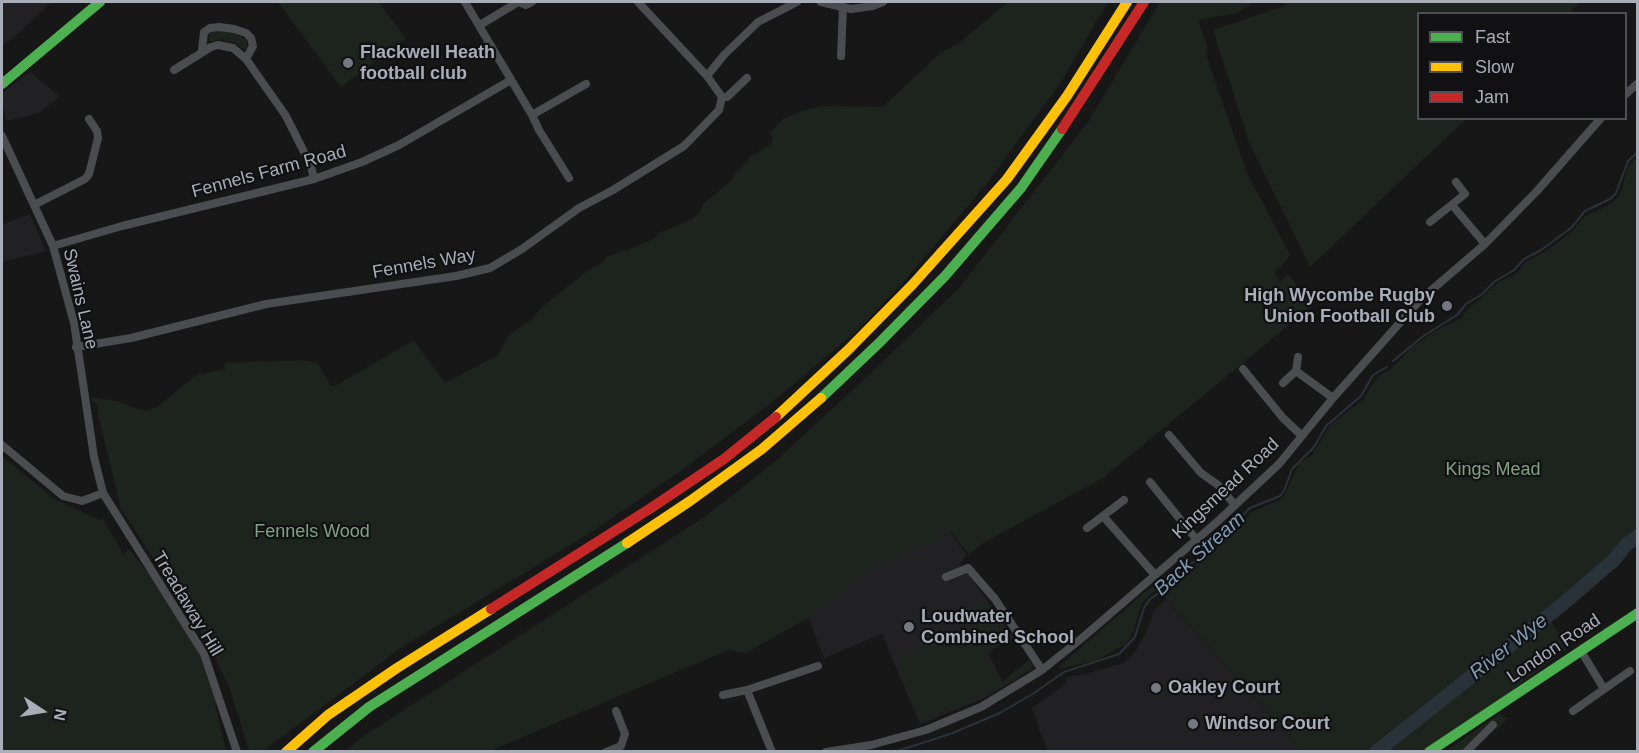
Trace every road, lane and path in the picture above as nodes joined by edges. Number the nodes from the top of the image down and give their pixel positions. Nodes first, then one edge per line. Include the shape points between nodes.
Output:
1 (100, 2) edge
2 (465, 2) edge
3 (518, 2) edge
4 (532, 2) edge
5 (638, 2) edge
6 (797, 2) edge
7 (821, 2) edge
8 (883, 2) edge
9 (1127, 2) edge
10 (1144, 2) edge
11 (784, 4) edge
12 (843, 6) junction
13 (480, 25) junction
14 (202, 50) junction
15 (841, 56) dead end
16 (246, 59) junction
17 (174, 70) dead end
18 (706, 76) junction
19 (747, 78) dead end
20 (511, 80) junction
21 (2, 84) edge
22 (586, 84) dead end
23 (723, 97) junction
24 (532, 115) junction
25 (89, 119) dead end
26 (1599, 120) edge
27 (2, 136) edge
28 (569, 178) dead end
29 (314, 179) junction
30 (1456, 182) dead end
31 (34, 205) junction
32 (1452, 205) junction
33 (1430, 222) dead end
34 (1485, 244) junction
35 (53, 246) junction
36 (76, 347) junction
37 (1298, 357) dead end
38 (1243, 369) dead end
39 (1296, 371) junction
40 (1283, 383) dead end
41 (1333, 398) junction
42 (1169, 435) dead end
43 (1302, 436) junction
44 (2, 445) edge
45 (98, 478) joint
46 (1150, 482) dead end
47 (103, 493) junction
48 (1124, 500) dead end
49 (1235, 505) junction
50 (1103, 516) junction
51 (1087, 528) dead end
52 (1196, 539) junction
53 (1155, 575) junction
54 (946, 577) dead end
55 (1638, 613) edge
56 (1581, 651) junction
57 (818, 666) dead end
58 (1042, 670) junction
59 (1630, 671) dead end
60 (1605, 689) junction
61 (747, 690) junction
62 (723, 695) dead end
63 (616, 711) dead end
64 (1573, 711) dead end
65 (1493, 725) dead end
66 (237, 752) edge
67 (286, 752) edge
68 (313, 752) edge
69 (606, 752) edge
70 (772, 752) edge
71 (826, 752) edge
72 (1429, 752) edge
73 (1466, 752) edge

1 - 21 main road
2 - 13 street
3 - 4 street
3 - 13 street
5 - 18 street
6 - 11 street
7 - 12 street
8 - 12 street via 851,9
9 - 67 main road via 1067,96 1007,179 913,284 774,419 724,459 651,508 338,708
10 - 68 main road via 1021,188 945,276 808,410 690,501 369,707
11 - 18 street via 758,22
12 - 15 street
13 - 20 street
14 - 16 street via 226,46
14 - 16 street via 204,33 210,28 234,29 251,38 253,46
14 - 17 street
16 - 29 street via 286,116
18 - 23 street
19 - 23 street, Fennels Way
20 - 24 street
20 - 29 street, Fennels Farm Road via 399,146
22 - 24 street
23 - 36 street, Fennels Way via 719,110 684,146 579,208 490,268 266,304 131,338
24 - 28 street
25 - 31 street via 97,131 89,174
26 - 34 street, Kingsmead Road
27 - 31 street, Swains Lane
29 - 35 street, Fennels Farm Road
30 - 32 street via 1465,194
31 - 35 street, Swains Lane
32 - 33 street
32 - 34 street
34 - 41 street, Kingsmead Road via 1420,300
35 - 36 street, Swains Lane via 72,315
36 - 45 street, Swains Lane
37 - 39 street
38 - 43 street
39 - 40 street
39 - 41 street
41 - 43 street, Kingsmead Road
42 - 49 street
43 - 49 street, Kingsmead Road via 1279,464
44 - 47 street via 63,496 82,501
45 - 47 street, Treadaway Hill
46 - 52 street
47 - 66 street, Treadaway Hill via 204,654
48 - 50 street
49 - 52 street, Kingsmead Road
50 - 51 street
50 - 53 street
52 - 53 street, Kingsmead Road
53 - 58 street, Kingsmead Road
54 - 58 street via 968,568 995,599
55 - 56 main road, London Road
56 - 60 street
56 - 72 main road, London Road
57 - 61 street
58 - 71 street, Kingsmead Road via 981,707 926,730
59 - 60 street
60 - 64 street
61 - 62 street
61 - 70 street
63 - 69 street via 625,734 621,746
65 - 73 street

